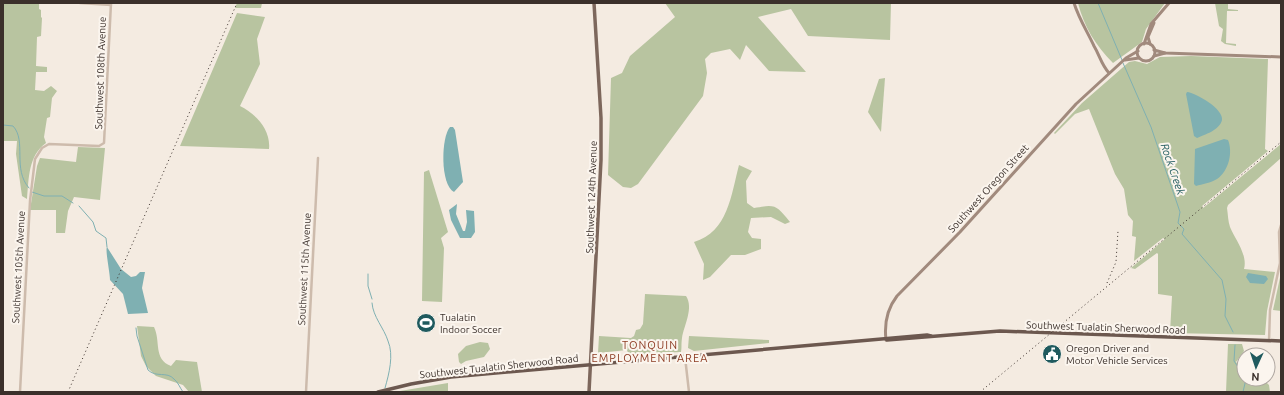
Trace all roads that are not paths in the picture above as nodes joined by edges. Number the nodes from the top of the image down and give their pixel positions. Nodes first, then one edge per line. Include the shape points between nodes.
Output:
1 (80, 3) edge
2 (594, 3) edge
3 (1074, 3) edge
4 (1169, 3) edge
5 (111, 4) edge
6 (1154, 23) junction
7 (1144, 44) junction
8 (1150, 44) junction
9 (1154, 50) junction
10 (1138, 51) junction
11 (1165, 53) junction
12 (1154, 56) junction
13 (1281, 57) edge
14 (1139, 58) junction
15 (1125, 60) junction
16 (1109, 73) junction
17 (44, 146) joint
18 (318, 158) dead end
19 (1281, 225) edge
20 (886, 340) junction
21 (1269, 341) junction
22 (1281, 341) edge
23 (685, 357) junction
24 (590, 365) junction
25 (20, 392) edge
26 (306, 392) edge
27 (378, 392) edge
28 (588, 392) edge
29 (689, 392) edge

1 - 5 street
2 - 24 main road, Southwest 124th Avenue via 601,147
3 - 16 main road via 1099,60
4 - 6 main road
5 - 17 street, Southwest 108th Avenue via 104,143 99,146 52,143
6 - 7 main road, Southwest Oregon Street via 1149,28
6 - 8 main road via 1148,37
7 - 8 main road
7 - 10 main road, Southwest Oregon Street
8 - 9 main road
9 - 11 main road
9 - 12 main road
10 - 14 main road
10 - 15 main road, Southwest Oregon Street
11 - 12 main road
11 - 13 main road
12 - 14 main road via 1148,61
14 - 15 main road
15 - 16 main road, Southwest Oregon Street
16 - 20 main road, Southwest Oregon Street via 897,296 886,318
17 - 25 street, Southwest 105th Avenue via 35,159 31,179
18 - 26 street, Southwest 115th Avenue
19 - 21 street via 1280,260 1270,310
20 - 21 highway, Southwest Tualatin Sherwood Road via 1008,331
20 - 23 highway, Southwest Tualatin Sherwood Road
21 - 22 highway, Southwest Tualatin Sherwood Road
23 - 24 highway, Southwest Tualatin Sherwood Road
23 - 29 street
24 - 27 highway, Southwest Tualatin Sherwood Road via 441,379
24 - 28 main road, Southwest 124th Avenue

